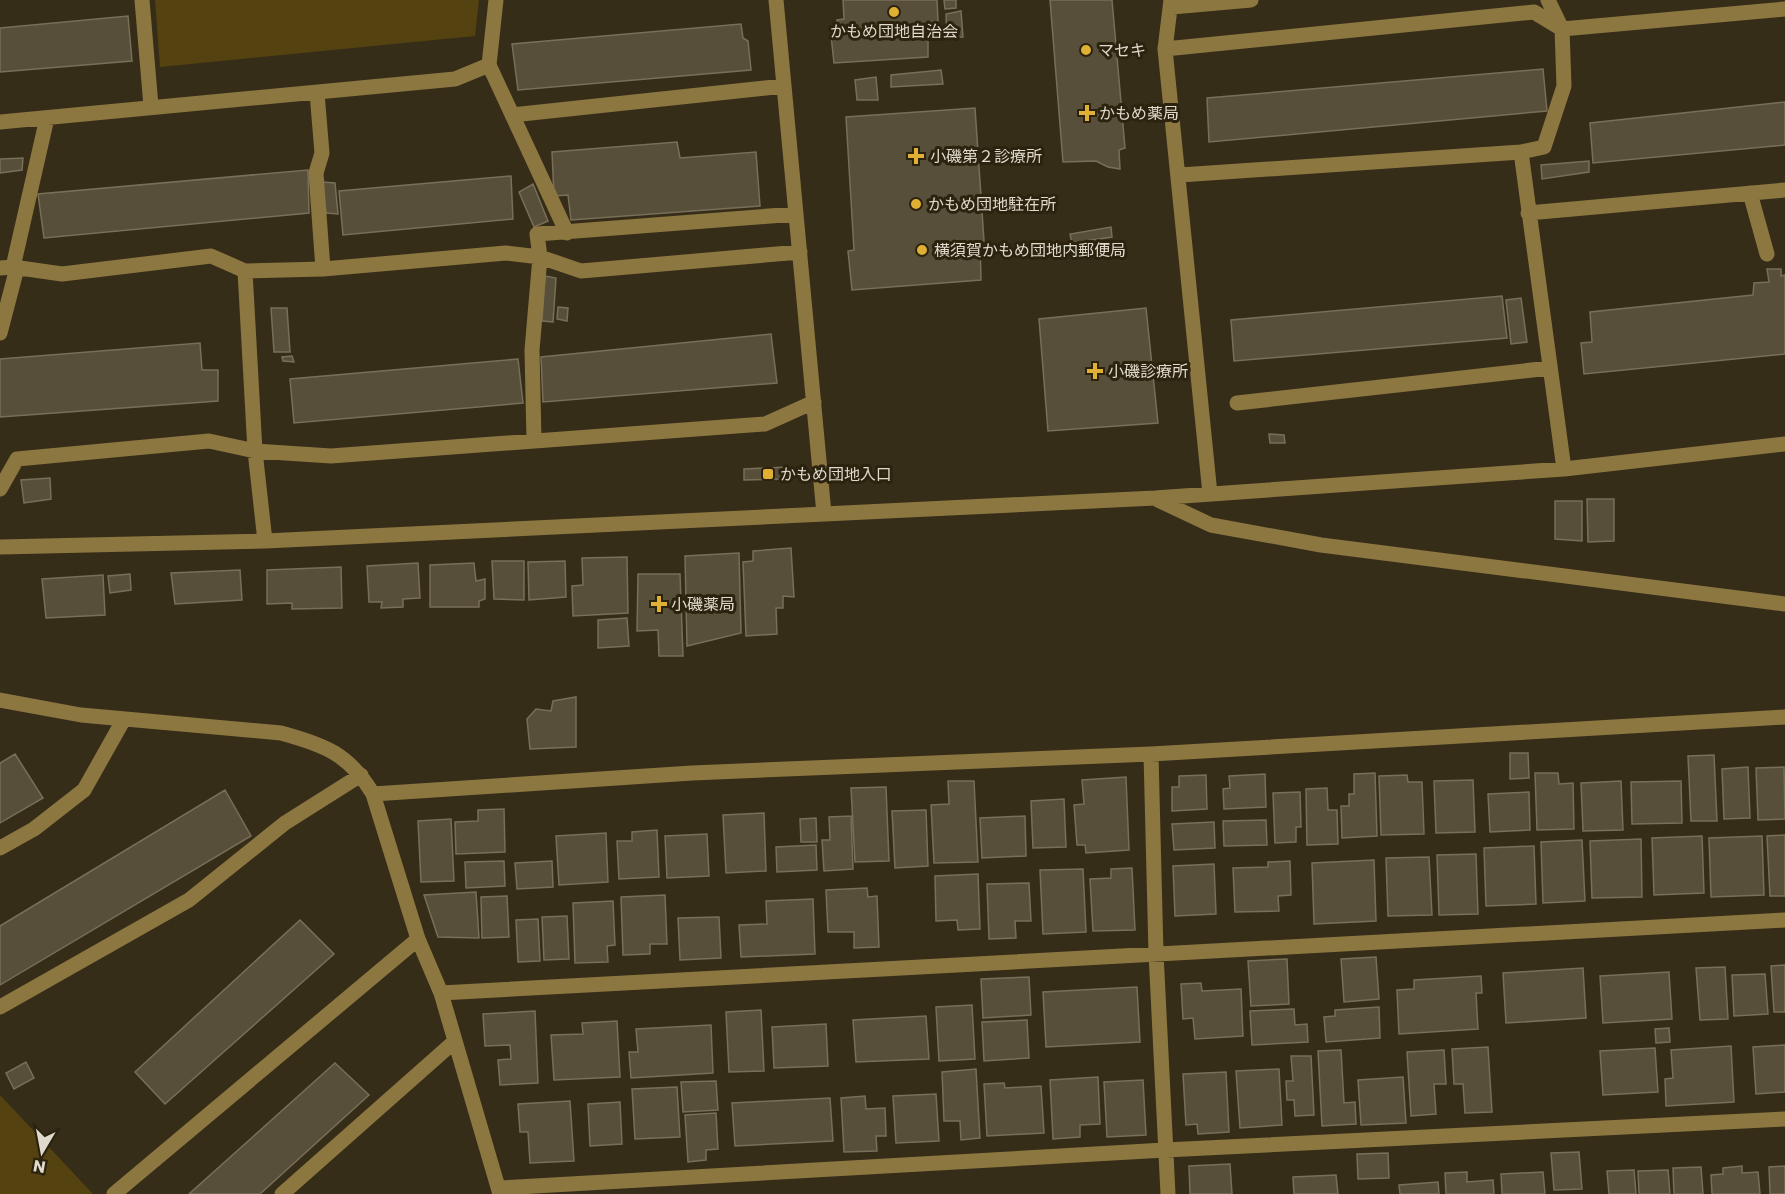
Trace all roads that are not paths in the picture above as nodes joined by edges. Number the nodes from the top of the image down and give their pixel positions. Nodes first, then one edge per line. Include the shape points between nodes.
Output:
1 (142, 0) edge
2 (496, 0) edge
3 (776, 0) edge
4 (1251, 0) edge
5 (1548, 0) edge
6 (1172, 4) edge
7 (1785, 9) edge
8 (1562, 29) junction
9 (1165, 49) junction
10 (489, 65) junction
11 (784, 86) junction
12 (317, 93) junction
13 (151, 106) junction
14 (512, 115) junction
15 (47, 118) junction
16 (0, 122) edge
17 (1521, 152) junction
18 (1180, 175) junction
19 (1785, 190) edge
20 (1750, 193) junction
21 (1528, 213) junction
22 (796, 214) junction
23 (567, 233) junction
24 (800, 252) junction
25 (1767, 254) dead end
26 (540, 257) junction
27 (10, 268) edge
28 (323, 269) junction
29 (245, 271) junction
30 (0, 333) edge
31 (1550, 368) junction
32 (813, 402) junction
33 (1237, 404) dead end
34 (534, 440) junction
35 (1785, 444) edge
36 (255, 451) junction
37 (1564, 469) junction
38 (0, 489) edge
39 (1210, 494) junction
40 (1155, 498) junction
41 (824, 514) junction
42 (265, 541) junction
43 (0, 547) edge
44 (1785, 604) edge
45 (0, 700) edge
46 (1785, 717) edge
47 (124, 719) junction
48 (1151, 754) junction
49 (361, 775) junction
50 (373, 794) junction
51 (0, 848) edge
52 (1785, 920) edge
53 (417, 939) junction
54 (1156, 953) junction
55 (441, 993) junction
56 (0, 1007) edge
57 (454, 1041) junction
58 (1785, 1119) edge
59 (1165, 1150) junction
60 (500, 1191) edge
61 (114, 1194) edge
62 (282, 1194) edge
63 (1168, 1194) edge

1 - 13 street
2 - 10 street
3 - 11 street
4 - 6 street
5 - 8 street
6 - 9 street
7 - 8 street
8 - 9 street via 1534,12
8 - 17 street via 1564,86 1544,147
9 - 18 street
10 - 12 street via 455,79
10 - 14 street
11 - 14 street
11 - 22 street
12 - 13 street
12 - 28 street via 322,153 316,173
13 - 15 street
14 - 23 street
15 - 16 street
15 - 27 street
17 - 18 street
17 - 21 street
18 - 39 street
19 - 20 street
20 - 21 street
20 - 25 street
21 - 31 street
22 - 23 street
22 - 24 street
23 - 26 street via 537,234
24 - 26 street via 581,271
24 - 32 street
26 - 28 street via 506,253
26 - 34 street via 531,350
27 - 29 street via 62,274 211,256
27 - 30 street
28 - 29 street
29 - 36 street
31 - 33 street
31 - 37 street
32 - 34 street via 765,424
32 - 41 street
34 - 36 street via 331,456
35 - 37 street
36 - 38 street via 209,441 17,459
36 - 42 street
37 - 39 street
39 - 40 street
40 - 41 street
40 - 44 street via 1211,525 1321,545
41 - 42 street
42 - 43 street
45 - 47 street
46 - 48 street
47 - 49 street via 281,733 341,754
47 - 51 street via 84,790 33,829
48 - 50 street via 692,773
48 - 54 street
49 - 50 street
49 - 56 street via 285,823 189,900
50 - 53 street
52 - 54 street
53 - 55 street
53 - 61 street
54 - 55 street
54 - 59 street
55 - 57 street
57 - 60 street
57 - 62 street
58 - 59 street
59 - 60 street
59 - 63 street

